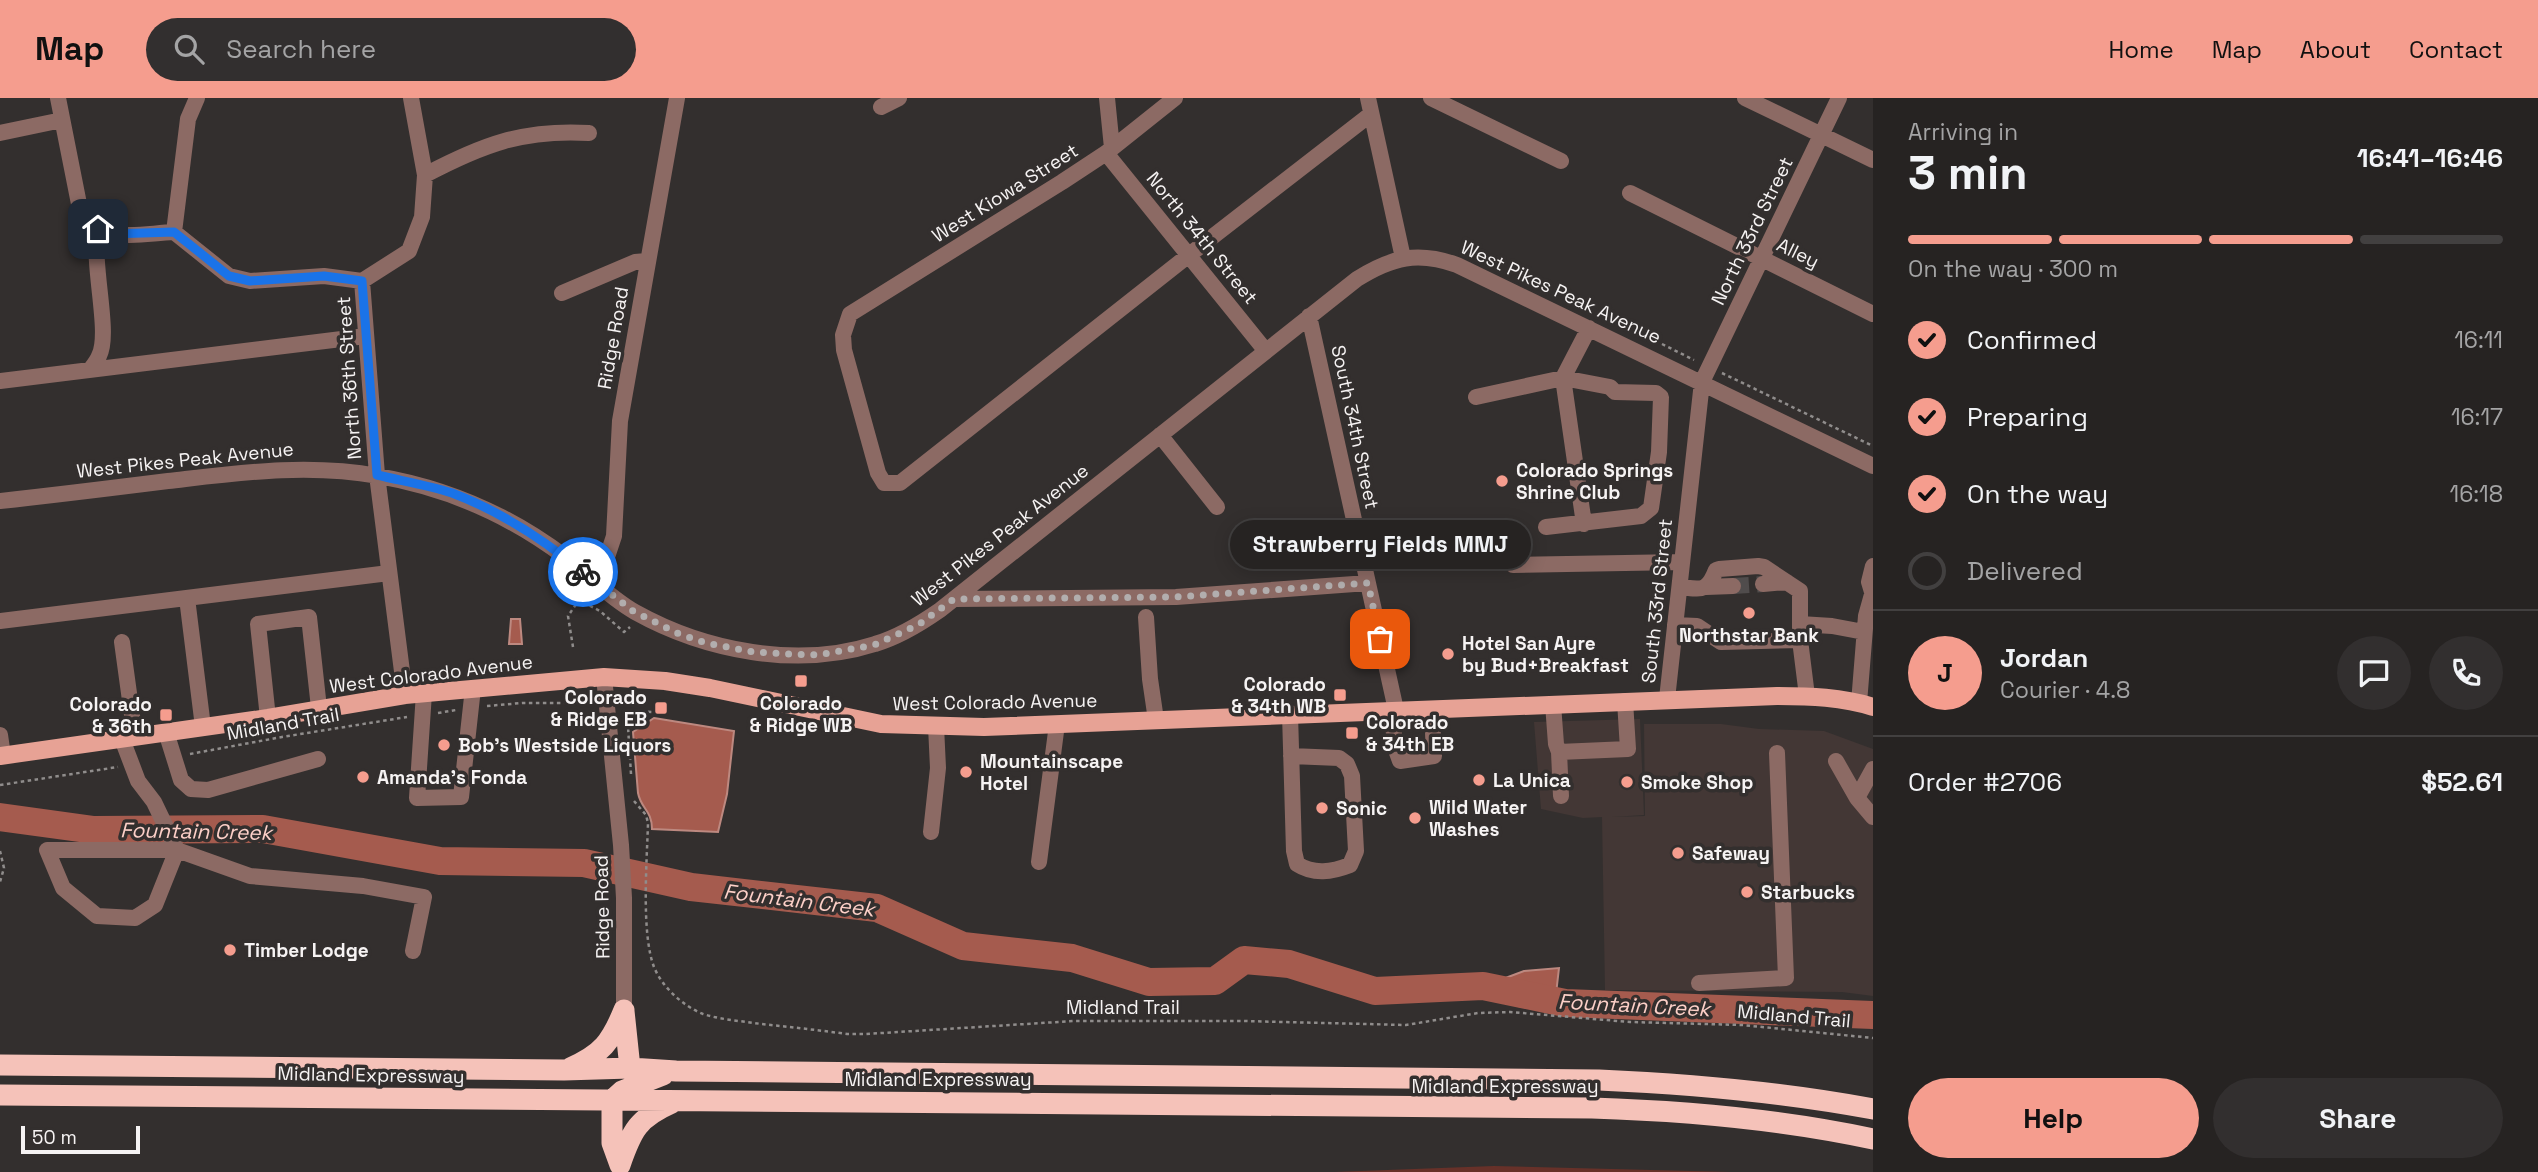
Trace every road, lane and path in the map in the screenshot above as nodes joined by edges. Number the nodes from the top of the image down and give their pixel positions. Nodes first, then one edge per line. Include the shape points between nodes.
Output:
1 (58, 98) edge
2 (197, 98) edge
3 (677, 98) edge
4 (899, 98) edge
5 (1107, 98) edge
6 (1175, 98) edge
7 (1431, 98) edge
8 (1745, 98) edge
9 (1839, 98) edge
10 (409, 99) edge
11 (1370, 106) edge
12 (881, 107) dead end
13 (62, 120) junction
14 (0, 133) edge
15 (589, 133) dead end
16 (1821, 135) junction
17 (1109, 150) junction
18 (1561, 160) dead end
19 (1873, 160) edge
20 (425, 175) junction
21 (1630, 193) dead end
22 (98, 229) junction
23 (174, 232) junction
24 (1189, 254) junction
25 (1403, 258) junction
26 (1761, 258) junction
27 (647, 261) junction
28 (362, 281) junction
29 (562, 293) dead end
30 (1873, 314) edge
31 (1309, 316) junction
32 (1589, 328) junction
33 (366, 336) junction
34 (1662, 345) dead end
35 (1265, 350) junction
36 (90, 370) junction
37 (1705, 374) junction
38 (1563, 378) junction
39 (0, 381) edge
40 (1476, 397) dead end
41 (1160, 435) junction
42 (1873, 446) edge
43 (1873, 466) edge
44 (377, 475) junction
45 (0, 501) edge
46 (1217, 507) dead end
47 (1584, 524) junction
48 (1546, 527) dead end
49 (1682, 562) junction
50 (1513, 565) dead end
51 (1873, 566) edge
52 (389, 573) junction
53 (1787, 582) junction
54 (1368, 583) junction
55 (1763, 583) tunnel mouth
56 (598, 584) junction
57 (1733, 586) tunnel mouth
58 (1680, 587) junction
59 (1706, 587) junction
60 (1873, 591) edge
61 (187, 598) junction
62 (954, 599) junction
63 (633, 611) junction
64 (1146, 617) dead end
65 (0, 621) edge
66 (1675, 625) junction
67 (1800, 632) junction
68 (1864, 632) junction
69 (122, 642) dead end
70 (573, 647) dead end
71 (604, 677) junction
72 (473, 688) junction
73 (424, 693) junction
74 (404, 695) junction
75 (1807, 696) junction
76 (1667, 699) junction
77 (1625, 701) junction
78 (572, 703) dead end
79 (1553, 704) junction
80 (1866, 705) edge
81 (319, 708) junction
82 (470, 708) junction
83 (1432, 709) junction
84 (1393, 710) junction
85 (652, 712) dead end
86 (1290, 714) junction
87 (422, 715) junction
88 (268, 718) junction
89 (1156, 720) junction
90 (1057, 724) junction
91 (936, 726) junction
92 (203, 727) junction
93 (166, 732) junction
94 (0, 735) edge
95 (128, 738) junction
96 (1559, 752) junction
97 (1776, 753) dead end
98 (2, 756) edge
99 (1291, 756) junction
100 (318, 759) dead end
101 (173, 760) junction
102 (1836, 761) dead end
103 (131, 765) junction
104 (1873, 769) edge
105 (631, 775) dead end
106 (0, 785) edge
107 (1561, 796) dead end
108 (1857, 798) junction
109 (633, 800) dead end
110 (1873, 817) edge
111 (931, 831) dead end
112 (175, 845) junction
113 (0, 851) edge
114 (1039, 862) dead end
115 (0, 882) edge
116 (413, 951) dead end
117 (1699, 983) dead end
118 (624, 1010) junction
119 (1873, 1038) edge
120 (0, 1065) edge
121 (629, 1068) junction
122 (564, 1070) junction
123 (676, 1071) junction
124 (0, 1095) edge
125 (554, 1099) junction
126 (612, 1100) junction
127 (678, 1101) junction
128 (1873, 1109) edge
129 (1873, 1139) edge
130 (620, 1168) edge

1 - 13 street
2 - 23 street via 188,119
3 - 27 street, Ridge Road
4 - 12 street
5 - 17 street
6 - 17 street, West Kiowa Street
7 - 18 street
8 - 16 street
9 - 16 street, North 33rd Street
10 - 20 street, North 36th Street
11 - 24 street
11 - 25 street
13 - 14 street
13 - 22 street via 81,214
15 - 20 street via 559,131 495,142
16 - 19 street
16 - 26 street, North 33rd Street
17 - 24 street, North 34th Street
17 - 24 street, West Kiowa Street via 850,314 842,335 844,350 884,483 900,482
20 - 28 street, North 36th Street via 422,217 409,251
21 - 26 street, Alley
22 - 23 street via 111,234
22 - 36 street via 95,265 103,339
23 - 28 street via 229,276 250,281 324,276
24 - 35 street, North 34th Street
25 - 31 street, West Pikes Peak Avenue via 1365,274
25 - 32 street, West Pikes Peak Avenue via 1431,256 1457,265
26 - 30 street, Alley
26 - 37 street, North 33rd Street
27 - 29 street
27 - 56 street, Ridge Road via 620,421 614,536
28 - 33 street, North 36th Street
31 - 35 street, West Pikes Peak Avenue
31 - 54 street, South 34th Street
32 - 37 street, West Pikes Peak Avenue
32 - 38 street
33 - 36 street
33 - 44 street, North 36th Street
34 - 37 path
35 - 41 street, West Pikes Peak Avenue
36 - 39 street
37 - 42 path
37 - 43 street, West Pikes Peak Avenue
37 - 49 street, South 33rd Street
38 - 40 street
38 - 47 street
38 - 47 street via 1610,387 1615,392 1661,397 1651,508 1641,516
41 - 46 street
41 - 62 street, West Pikes Peak Avenue
44 - 45 street, West Pikes Peak Avenue via 287,468
44 - 52 street, North 36th Street
44 - 56 street, West Pikes Peak Avenue via 450,492 476,503 531,533
47 - 48 street
49 - 50 street
49 - 58 street, South 33rd Street
51 - 60 street via 1869,582
52 - 61 street
52 - 74 street, North 36th Street
53 - 55 street
53 - 59 street via 1764,567 1719,569
53 - 67 street via 1800,591
54 - 62 street via 1176,597
54 - 84 street, South 34th Street
56 - 63 street, West Pikes Peak Avenue
57 - 59 street
58 - 59 street
58 - 66 street, South 33rd Street
60 - 68 street
61 - 65 street
61 - 92 street
62 - 63 street, West Pikes Peak Avenue via 896,636 874,645 818,655 753,652 706,643
63 - 70 path via 630,627 624,632 579,600 568,616
64 - 89 street
66 - 67 street via 1697,626 1721,642
66 - 76 street, South 33rd Street
67 - 68 street via 1832,626
67 - 75 street
68 - 80 street
69 - 95 street
71 - 72 main road, West Colorado Avenue
71 - 91 main road, West Colorado Avenue via 710,688 881,724
71 - 118 street, Ridge Road via 621,845
72 - 73 main road, West Colorado Avenue
72 - 82 street
73 - 74 main road, West Colorado Avenue
73 - 87 street
74 - 81 main road, West Colorado Avenue
75 - 76 main road, West Colorado Avenue
75 - 80 main road, West Colorado Avenue
76 - 77 main road, West Colorado Avenue
77 - 79 main road, West Colorado Avenue
77 - 96 street via 1628,749
78 - 82 path, Midland Trail
79 - 83 main road, West Colorado Avenue
79 - 96 street
81 - 88 main road, West Colorado Avenue
81 - 88 street via 309,617 258,624
82 - 87 path, Midland Trail
82 - 87 street via 461,797 417,798
83 - 84 main road, West Colorado Avenue
83 - 84 street, South 34th Street via 1434,756 1400,761
84 - 86 main road, West Colorado Avenue
85 - 105 path via 627,711
86 - 89 main road, West Colorado Avenue
86 - 99 street
87 - 101 path, Midland Trail
88 - 92 main road, West Colorado Avenue
89 - 90 main road, West Colorado Avenue
90 - 91 main road, West Colorado Avenue
90 - 114 street
91 - 111 street via 938,768
92 - 93 main road, West Colorado Avenue
93 - 95 main road, West Colorado Avenue
93 - 101 street
94 - 98 street
95 - 98 main road, West Colorado Avenue
95 - 103 street
96 - 107 street
97 - 117 street via 1786,978
99 - 99 street via 1297,864 1309,872 1350,865 1356,851 1348,764 1339,758
100 - 101 street via 208,790 191,789 181,780
102 - 108 street
103 - 106 path
103 - 112 street
104 - 108 street
108 - 110 street
109 - 119 path, Midland Trail via 648,823 647,906 654,966 669,990 689,1006 729,1020 846,1034 1074,1021 1406,1025 1510,1012 1742,1025
112 - 112 street via 164,850 47,850 63,888 97,916 135,918 155,905
112 - 116 street via 250,876 363,886 424,897
113 - 115 path via 4,867
118 - 121 highway
118 - 122 highway via 603,1048
120 - 122 highway, Midland Expressway
121 - 122 highway, Midland Expressway
121 - 123 highway, Midland Expressway
121 - 125 highway via 593,1089
123 - 126 highway via 622,1090
123 - 128 highway, Midland Expressway via 1599,1080 1713,1086
124 - 125 highway, Midland Expressway
125 - 126 highway, Midland Expressway
126 - 127 highway, Midland Expressway
126 - 130 highway via 612,1143
127 - 129 highway, Midland Expressway via 1639,1110 1731,1116
127 - 130 highway via 640,1121

